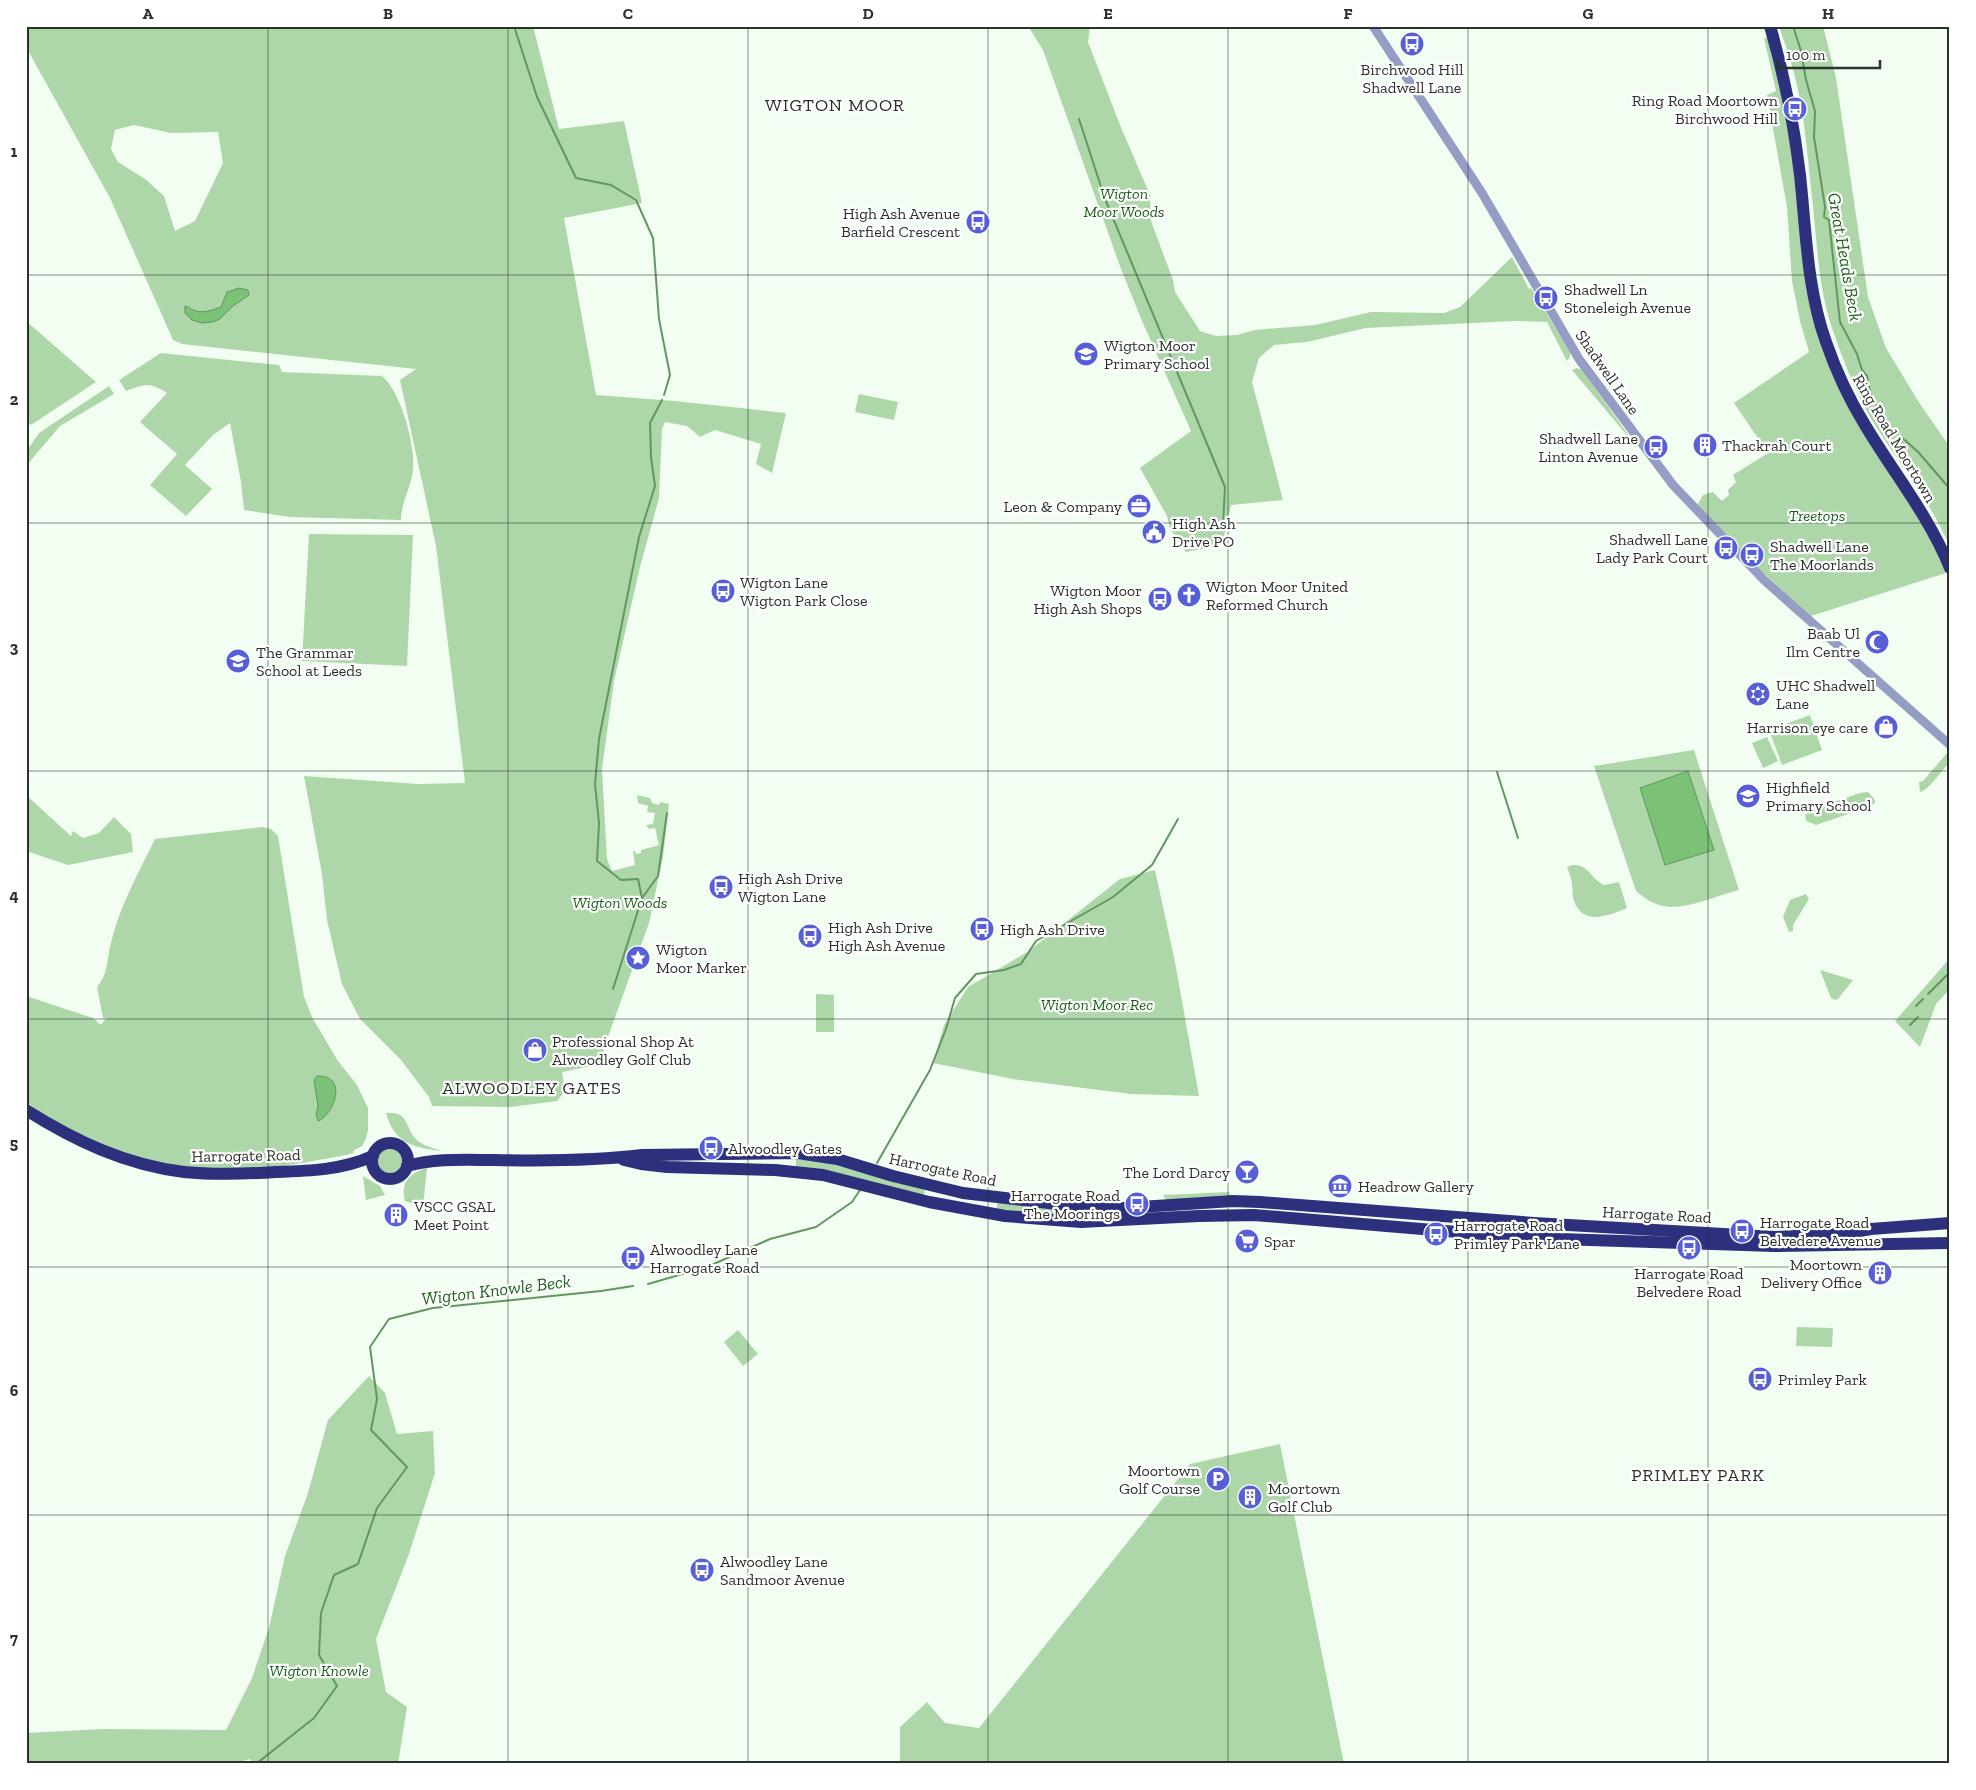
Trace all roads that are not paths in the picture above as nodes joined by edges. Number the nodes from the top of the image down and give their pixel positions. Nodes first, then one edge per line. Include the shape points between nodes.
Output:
1 (1372, 26) edge
2 (1770, 26) edge
3 (1950, 568) edge
4 (1950, 745) edge
5 (26, 1110) edge
6 (404, 1151) junction
7 (777, 1153) junction
8 (701, 1155) junction
9 (373, 1156) junction
10 (618, 1158) junction
11 (442, 1159) junction
12 (407, 1166) junction
13 (330, 1168) junction
14 (702, 1169) junction
15 (375, 1170) junction
16 (787, 1171) junction
17 (1239, 1201) junction
18 (1328, 1206) junction
19 (1425, 1214) junction
20 (1292, 1218) junction
21 (1464, 1218) junction
22 (1950, 1223) edge
23 (1363, 1224) junction
24 (1918, 1225) junction
25 (1462, 1232) junction
26 (1856, 1232) junction
27 (1501, 1236) junction
28 (1924, 1244) junction
29 (1950, 1244) edge
30 (1881, 1245) junction

1 - 4 street, Shadwell Lane via 1482,193 1579,359 1673,485 1764,580
2 - 3 highway, Ring Road Moortown via 1781,64 1799,172 1810,278 1826,342 1853,404 1916,505
5 - 13 highway, Harrogate Road via 91,1146 131,1161 184,1172 239,1174
6 - 9 highway via 396,1144 384,1144
6 - 11 highway, Harrogate Road
6 - 12 highway
7 - 8 highway, Harrogate Road
7 - 16 highway via 790,1159
7 - 17 highway, Harrogate Road via 837,1159 963,1193 1060,1205 1109,1209
8 - 10 highway, Harrogate Road
8 - 14 highway
9 - 13 highway, Harrogate Road via 356,1164
9 - 15 highway
10 - 11 highway, Harrogate Road
10 - 14 highway, Harrogate Road via 641,1164
11 - 12 highway, Harrogate Road
12 - 15 highway via 401,1175 391,1179 381,1177
13 - 15 highway, Harrogate Road
14 - 16 highway, Harrogate Road
16 - 20 highway, Harrogate Road via 823,1175 929,1202 1005,1216 1081,1222 1199,1216
17 - 18 highway, Harrogate Road
17 - 20 highway via 1247,1209 1281,1212
18 - 19 highway, Harrogate Road
18 - 23 highway via 1335,1213 1358,1215 1363,1218
19 - 21 highway, Harrogate Road
19 - 25 highway via 1426,1225 1457,1228
20 - 23 highway, Harrogate Road
21 - 26 highway, Harrogate Road via 1775,1237
21 - 27 highway via 1471,1223 1500,1225
22 - 24 highway, Harrogate Road
23 - 25 highway, Harrogate Road
24 - 26 highway, Harrogate Road
24 - 28 highway via 1924,1234
25 - 27 highway, Harrogate Road
26 - 30 highway via 1860,1241 1874,1241
27 - 30 highway, Harrogate Road via 1736,1245
28 - 29 highway, Harrogate Road
28 - 30 highway, Harrogate Road

